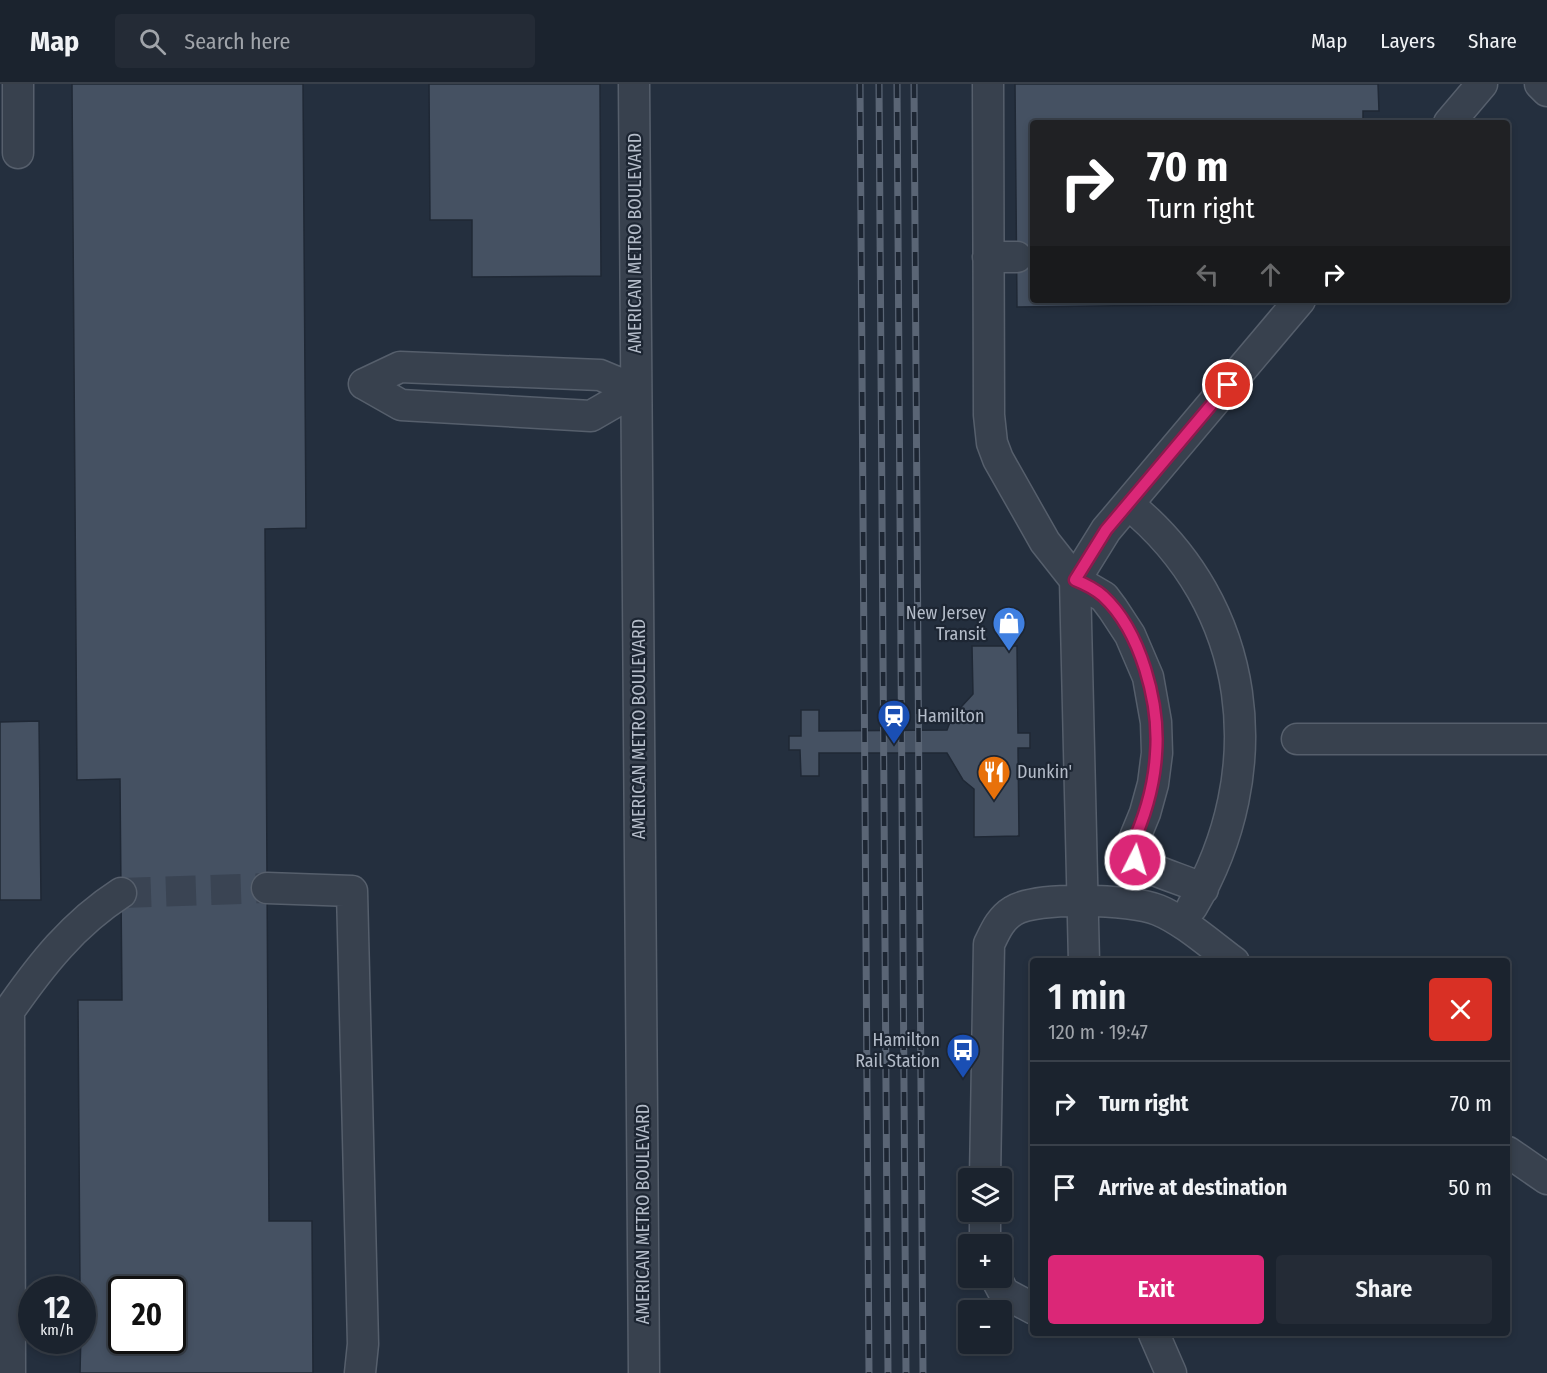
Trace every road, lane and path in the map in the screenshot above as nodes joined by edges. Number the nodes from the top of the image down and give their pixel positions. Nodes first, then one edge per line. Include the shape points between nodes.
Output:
1 (18, 84) edge
2 (634, 84) edge
3 (988, 84) edge
4 (1482, 84) edge
5 (1540, 84) edge
6 (1547, 91) edge
7 (1452, 120) edge
8 (6, 154) edge
9 (1297, 303) edge
10 (636, 390) junction
11 (1128, 504) junction
12 (1075, 580) junction
13 (1296, 739) dead end
14 (1547, 739) edge
15 (267, 888) tunnel mouth
16 (1203, 889) junction
17 (121, 893) tunnel mouth
18 (1083, 901) junction
19 (1181, 924) junction
20 (1084, 958) edge
21 (1228, 958) edge
22 (1510, 1153) edge
23 (985, 1168) edge
24 (1547, 1179) edge
25 (1001, 1288) edge
26 (1030, 1307) edge
27 (1155, 1336) edge
28 (10, 1373) edge
29 (360, 1373) edge
30 (644, 1373) edge
31 (1171, 1373) edge

1 - 8 street
2 - 10 street, AMERICAN METRO BOULEVARD
3 - 12 street via 1003,257 989,415 992,443 1045,542
4 - 7 street
5 - 6 street
9 - 11 street
10 - 10 street via 600,375 400,367 364,384 401,405 591,416
10 - 30 street, AMERICAN METRO BOULEVARD
11 - 12 street via 1100,538
11 - 16 street via 1164,537 1200,588 1218,626 1236,686 1240,748 1233,810
12 - 16 street via 1104,597 1122,621 1137,648 1151,692 1156,722 1155,768 1145,813 1131,847 1132,857 1148,868
12 - 18 street
13 - 14 street
15 - 29 street via 352,891 363,1344
16 - 19 street
17 - 28 street via 96,910 41,964 9,1011
18 - 19 street via 1144,906
18 - 20 street
18 - 23 street via 1031,903 1012,911 998,925 989,944
19 - 21 street
22 - 24 street
25 - 26 street
27 - 31 street

